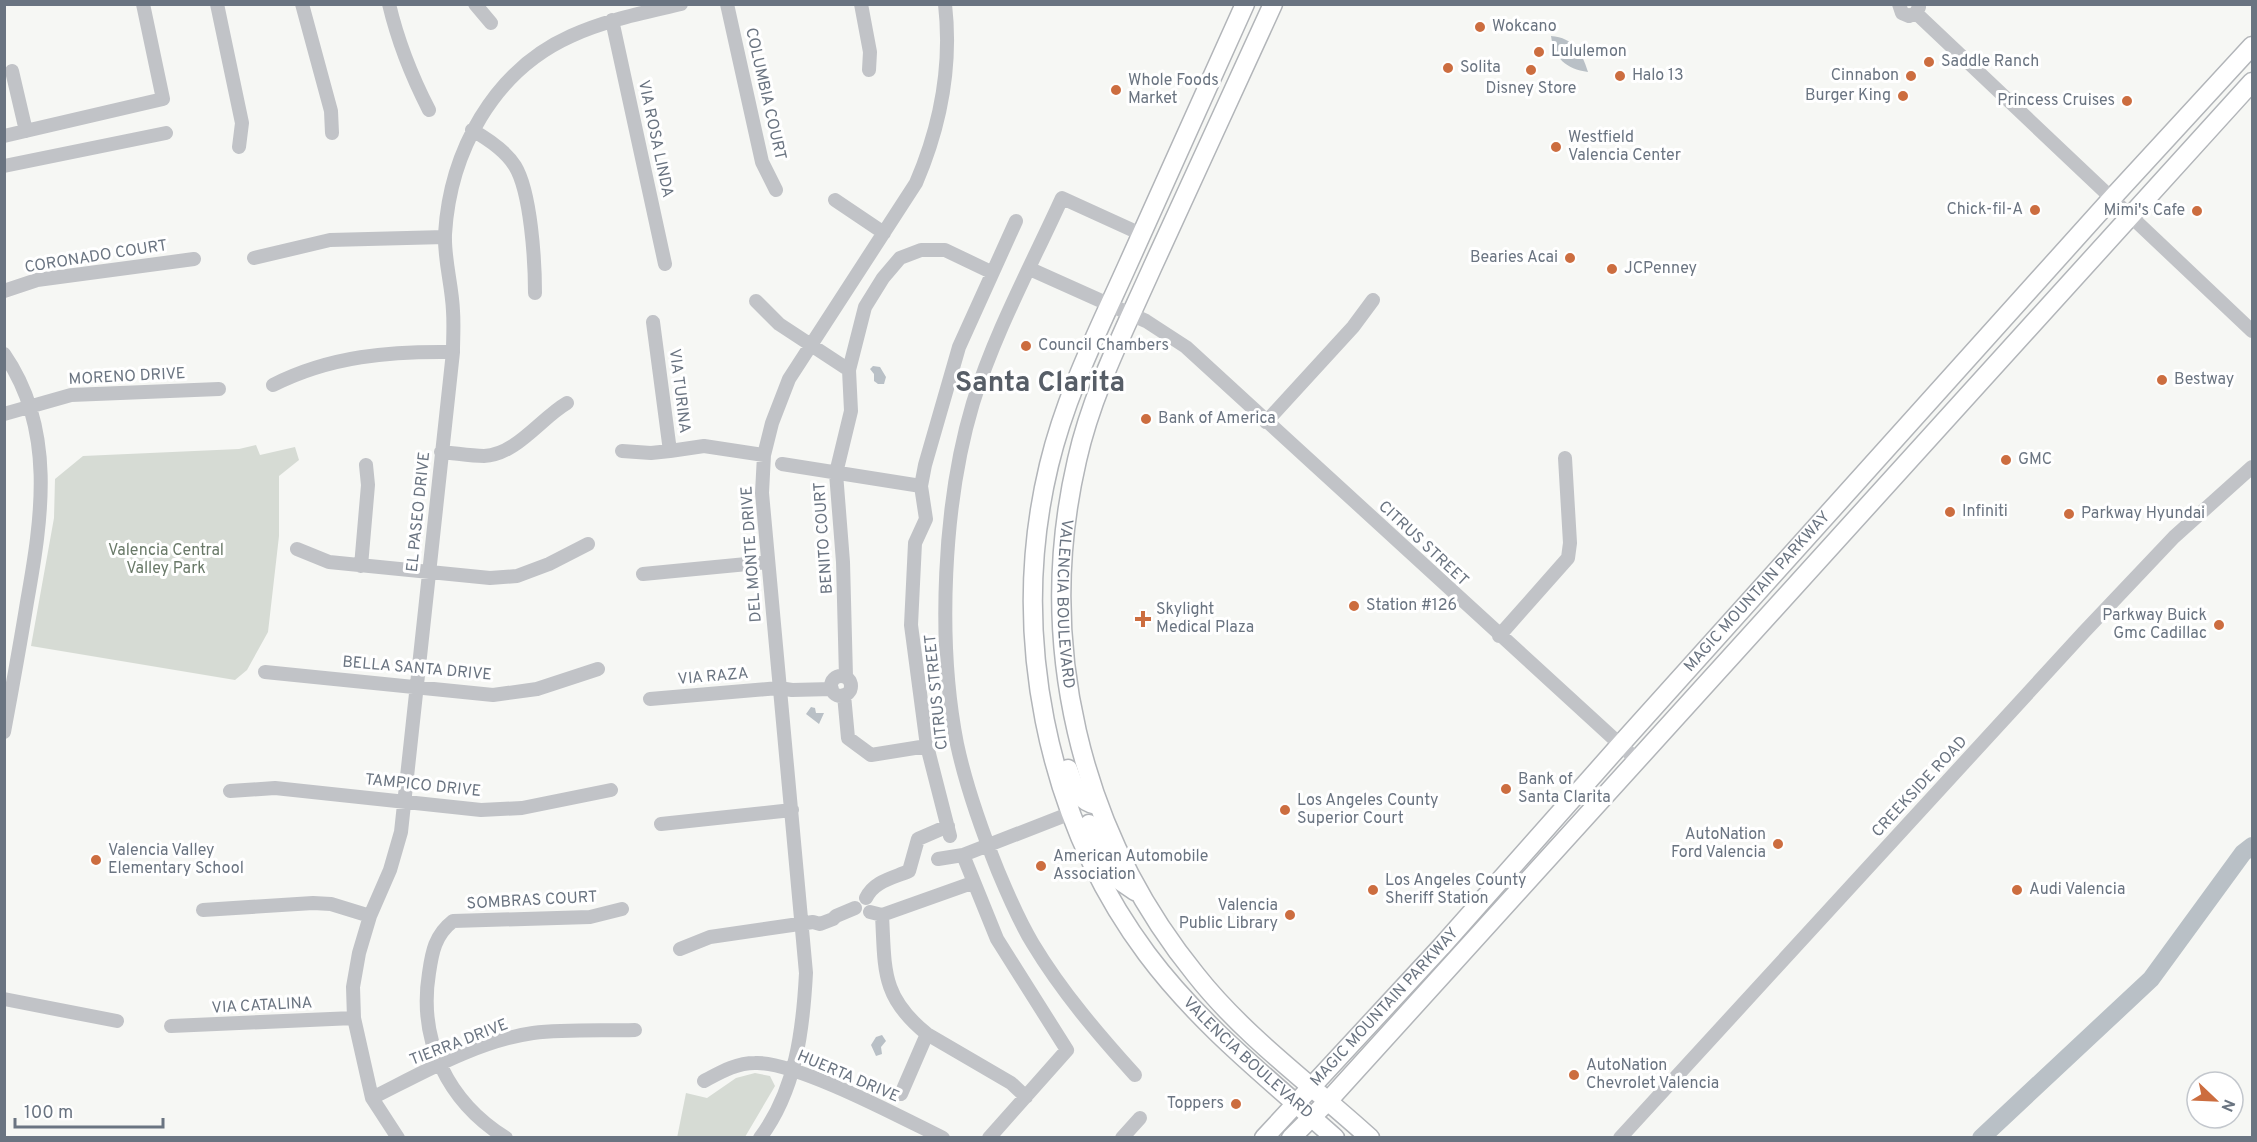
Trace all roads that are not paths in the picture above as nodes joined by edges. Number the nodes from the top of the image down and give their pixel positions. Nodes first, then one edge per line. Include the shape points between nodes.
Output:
1 (143, 4) edge
2 (217, 4) edge
3 (302, 4) edge
4 (389, 4) edge
5 (475, 4) edge
6 (681, 4) edge
7 (728, 4) edge
8 (861, 4) edge
9 (945, 4) edge
10 (1245, 4) edge
11 (1273, 4) edge
12 (1899, 4) edge
13 (1918, 9) edge
14 (612, 20) junction
15 (491, 23) dead end
16 (2253, 46) edge
17 (869, 70) dead end
18 (12, 71) dead end
19 (2253, 82) edge
20 (429, 110) dead end
21 (472, 130) junction
22 (26, 131) junction
23 (166, 132) dead end
24 (332, 133) dead end
25 (4, 136) edge
26 (239, 147) dead end
27 (4, 166) edge
28 (776, 190) dead end
29 (2113, 197) junction
30 (835, 200) dead end
31 (2131, 214) junction
32 (1016, 221) dead end
33 (884, 233) junction
34 (1141, 234) junction
35 (445, 237) junction
36 (254, 258) dead end
37 (194, 259) dead end
38 (665, 264) dead end
39 (1030, 269) junction
40 (991, 272) junction
41 (4, 291) edge
42 (535, 293) dead end
43 (1373, 300) dead end
44 (756, 301) dead end
45 (1109, 305) junction
46 (1131, 315) junction
47 (653, 322) dead end
48 (2253, 331) edge
49 (810, 347) junction
50 (453, 352) junction
51 (4, 354) edge
52 (849, 370) junction
53 (1947, 384) junction
54 (273, 385) dead end
55 (219, 389) dead end
56 (567, 403) dead end
57 (30, 407) junction
58 (4, 414) edge
59 (1266, 422) junction
60 (1059, 430) junction
61 (622, 451) dead end
62 (670, 451) junction
63 (441, 452) junction
64 (764, 454) junction
65 (1565, 458) dead end
66 (782, 464) dead end
67 (366, 465) dead end
68 (2253, 466) edge
69 (836, 473) junction
70 (1890, 482) junction
71 (921, 486) junction
72 (1065, 531) junction
73 (588, 544) dead end
74 (297, 549) dead end
75 (768, 562) junction
76 (361, 566) junction
77 (429, 573) junction
78 (643, 574) dead end
79 (1499, 636) junction
80 (598, 669) dead end
81 (265, 672) dead end
82 (839, 685) junction
83 (416, 686) junction
84 (779, 688) junction
85 (650, 699) dead end
86 (4, 732) edge
87 (1620, 745) junction
88 (927, 746) junction
89 (1051, 748) junction
90 (1637, 760) junction
91 (611, 790) dead end
92 (231, 791) dead end
93 (405, 800) junction
94 (1097, 806) junction
95 (792, 810) junction
96 (1071, 813) junction
97 (661, 824) dead end
98 (988, 846) junction
99 (963, 855) junction
100 (938, 859) dead end
101 (972, 883) junction
102 (1139, 894) junction
103 (873, 908) junction
104 (622, 909) dead end
105 (203, 910) dead end
106 (370, 916) junction
107 (810, 923) junction
108 (680, 949) dead end
109 (4, 999) edge
110 (354, 1018) junction
111 (117, 1021) dead end
112 (171, 1026) dead end
113 (635, 1030) dead end
114 (927, 1034) junction
115 (440, 1065) junction
116 (793, 1071) junction
117 (1135, 1076) dead end
118 (704, 1081) dead end
119 (1313, 1088) junction
120 (901, 1094) dead end
121 (1026, 1097) junction
122 (372, 1098) junction
123 (1329, 1100) junction
124 (1295, 1104) junction
125 (1311, 1116) junction
126 (1140, 1118) dead end
127 (398, 1137) edge
128 (506, 1137) edge
129 (760, 1137) edge
130 (943, 1137) edge
131 (989, 1137) edge
132 (1122, 1137) edge
133 (1264, 1137) edge
134 (1291, 1137) edge
135 (1335, 1137) edge
136 (1370, 1137) edge
137 (1620, 1137) edge

1 - 22 street via 163,99
2 - 26 street via 242,123
3 - 24 street via 331,111
4 - 20 street via 412,78
5 - 15 street
6 - 14 street, EL PASEO DRIVE
7 - 28 street, COLUMBIA COURT via 762,162
8 - 17 street via 870,52
9 - 33 street, DEL MONTE DRIVE via 946,65 936,124 916,183
10 - 34 main road, VALENCIA BOULEVARD
11 - 46 main road, VALENCIA BOULEVARD
12 - 13 street via 1905,15
13 - 29 street
14 - 21 street, EL PASEO DRIVE via 570,36 521,68
14 - 38 street, VIA ROSA LINDA
16 - 29 main road, MAGIC MOUNTAIN PARKWAY
18 - 22 street
19 - 31 main road, MAGIC MOUNTAIN PARKWAY
21 - 35 street, EL PASEO DRIVE via 452,180
21 - 42 street via 506,154 521,179 535,260
22 - 25 street
23 - 27 street
29 - 31 street
29 - 53 main road, MAGIC MOUNTAIN PARKWAY
30 - 33 street
31 - 48 street
31 - 70 main road, MAGIC MOUNTAIN PARKWAY
32 - 40 street
33 - 49 street, DEL MONTE DRIVE
34 - 39 street, CITRUS STREET via 1062,198
34 - 45 main road, VALENCIA BOULEVARD
35 - 36 street via 330,240
35 - 50 street, EL PASEO DRIVE
37 - 41 street, CORONADO COURT via 37,280
39 - 45 street, CITRUS STREET
39 - 98 street, CITRUS STREET via 1003,322 972,405 947,566 947,651 957,744
40 - 52 street, BENITO COURT via 945,250 921,250 900,258 865,307
40 - 71 street via 959,348
43 - 59 street
44 - 49 street via 778,324
45 - 46 street, CITRUS STREET
45 - 60 main road, VALENCIA BOULEVARD
46 - 59 street, CITRUS STREET via 1186,347
46 - 72 main road, VALENCIA BOULEVARD via 1088,420 1077,458
47 - 62 street, VIA TURINA
49 - 52 street
49 - 64 street, DEL MONTE DRIVE via 778,402
50 - 54 street via 401,351 361,356 297,373
50 - 63 street, EL PASEO DRIVE
51 - 57 street
52 - 69 street, BENITO COURT via 851,411
53 - 70 main road via 1929,421 1887,470
53 - 87 main road, MAGIC MOUNTAIN PARKWAY
55 - 57 street, MORENO DRIVE via 81,394
56 - 63 street via 502,452 485,456
57 - 58 street, MORENO DRIVE
57 - 86 street via 42,463 42,512
59 - 79 street, CITRUS STREET
60 - 72 main road via 1062,453 1049,522
60 - 89 main road, VALENCIA BOULEVARD via 1043,495 1033,579 1036,663
61 - 62 street, VIA TURINA
62 - 64 street via 704,446
63 - 77 street, EL PASEO DRIVE
64 - 75 street, DEL MONTE DRIVE via 762,493
65 - 79 street via 1568,558
66 - 69 street
67 - 76 street
68 - 137 street, CREEKSIDE ROAD via 2174,537 2084,632
69 - 71 street
69 - 82 street, BENITO COURT via 843,562
70 - 90 main road, MAGIC MOUNTAIN PARKWAY
71 - 88 street via 926,519 915,543 911,625
72 - 94 main road, VALENCIA BOULEVARD via 1061,614 1067,680 1077,735
73 - 77 street via 517,576
74 - 76 street via 329,562
75 - 78 street
75 - 84 street, DEL MONTE DRIVE
76 - 77 street
77 - 83 street, EL PASEO DRIVE
79 - 87 street, CITRUS STREET
80 - 83 street, BELLA SANTA DRIVE via 537,689 493,694
81 - 83 street, BELLA SANTA DRIVE
82 - 84 street, VIA RAZA
82 - 88 street, BENITO COURT via 848,738 872,755
83 - 93 street, EL PASEO DRIVE
84 - 85 street, VIA RAZA
84 - 95 street, DEL MONTE DRIVE
87 - 90 street, CITRUS STREET
87 - 119 main road, MAGIC MOUNTAIN PARKWAY
88 - 103 street via 949,831 918,839 909,871 870,889
89 - 94 main road via 1066,761 1080,797
89 - 96 main road, VALENCIA BOULEVARD
90 - 123 main road, MAGIC MOUNTAIN PARKWAY
91 - 93 street, TAMPICO DRIVE via 522,808 481,810
92 - 93 street, TAMPICO DRIVE via 275,788
93 - 106 street, EL PASEO DRIVE via 397,848
94 - 102 main road, VALENCIA BOULEVARD
95 - 97 street
95 - 107 street, DEL MONTE DRIVE
96 - 98 street
96 - 102 main road via 1087,820 1116,878
96 - 124 main road, VALENCIA BOULEVARD via 1108,894 1148,955 1230,1047
98 - 99 street
98 - 117 street, CITRUS STREET via 1032,942 1087,1023
99 - 100 street
99 - 101 street
101 - 103 street
101 - 121 street via 997,939 1067,1050
102 - 119 main road, VALENCIA BOULEVARD via 1198,978
103 - 107 street via 858,900 855,908
103 - 114 street via 893,997
104 - 115 street, SOMBRAS COURT via 590,917 453,921 440,931 425,998 429,1034
105 - 106 street via 313,903
106 - 110 street, EL PASEO DRIVE via 353,987
107 - 108 street via 710,938
107 - 116 street, DEL MONTE DRIVE via 804,1014
109 - 111 street
110 - 112 street, VIA CATALINA
110 - 122 street, EL PASEO DRIVE
113 - 115 street, TIERRA DRIVE via 534,1033 503,1040
114 - 120 street
114 - 121 street via 1011,1083
115 - 122 street, TIERRA DRIVE
115 - 128 street, SOMBRAS COURT via 465,1106 486,1126
116 - 118 street, HUERTA DRIVE via 757,1062 730,1066
116 - 129 street, DEL MONTE DRIVE
116 - 130 street, HUERTA DRIVE
119 - 123 main road, VALENCIA BOULEVARD
119 - 124 main road, MAGIC MOUNTAIN PARKWAY
121 - 131 street
122 - 127 street, EL PASEO DRIVE
123 - 125 main road, MAGIC MOUNTAIN PARKWAY
123 - 136 main road, VALENCIA BOULEVARD
124 - 125 main road, VALENCIA BOULEVARD
124 - 133 main road, MAGIC MOUNTAIN PARKWAY
125 - 134 main road, MAGIC MOUNTAIN PARKWAY
125 - 135 main road, VALENCIA BOULEVARD
126 - 132 street

